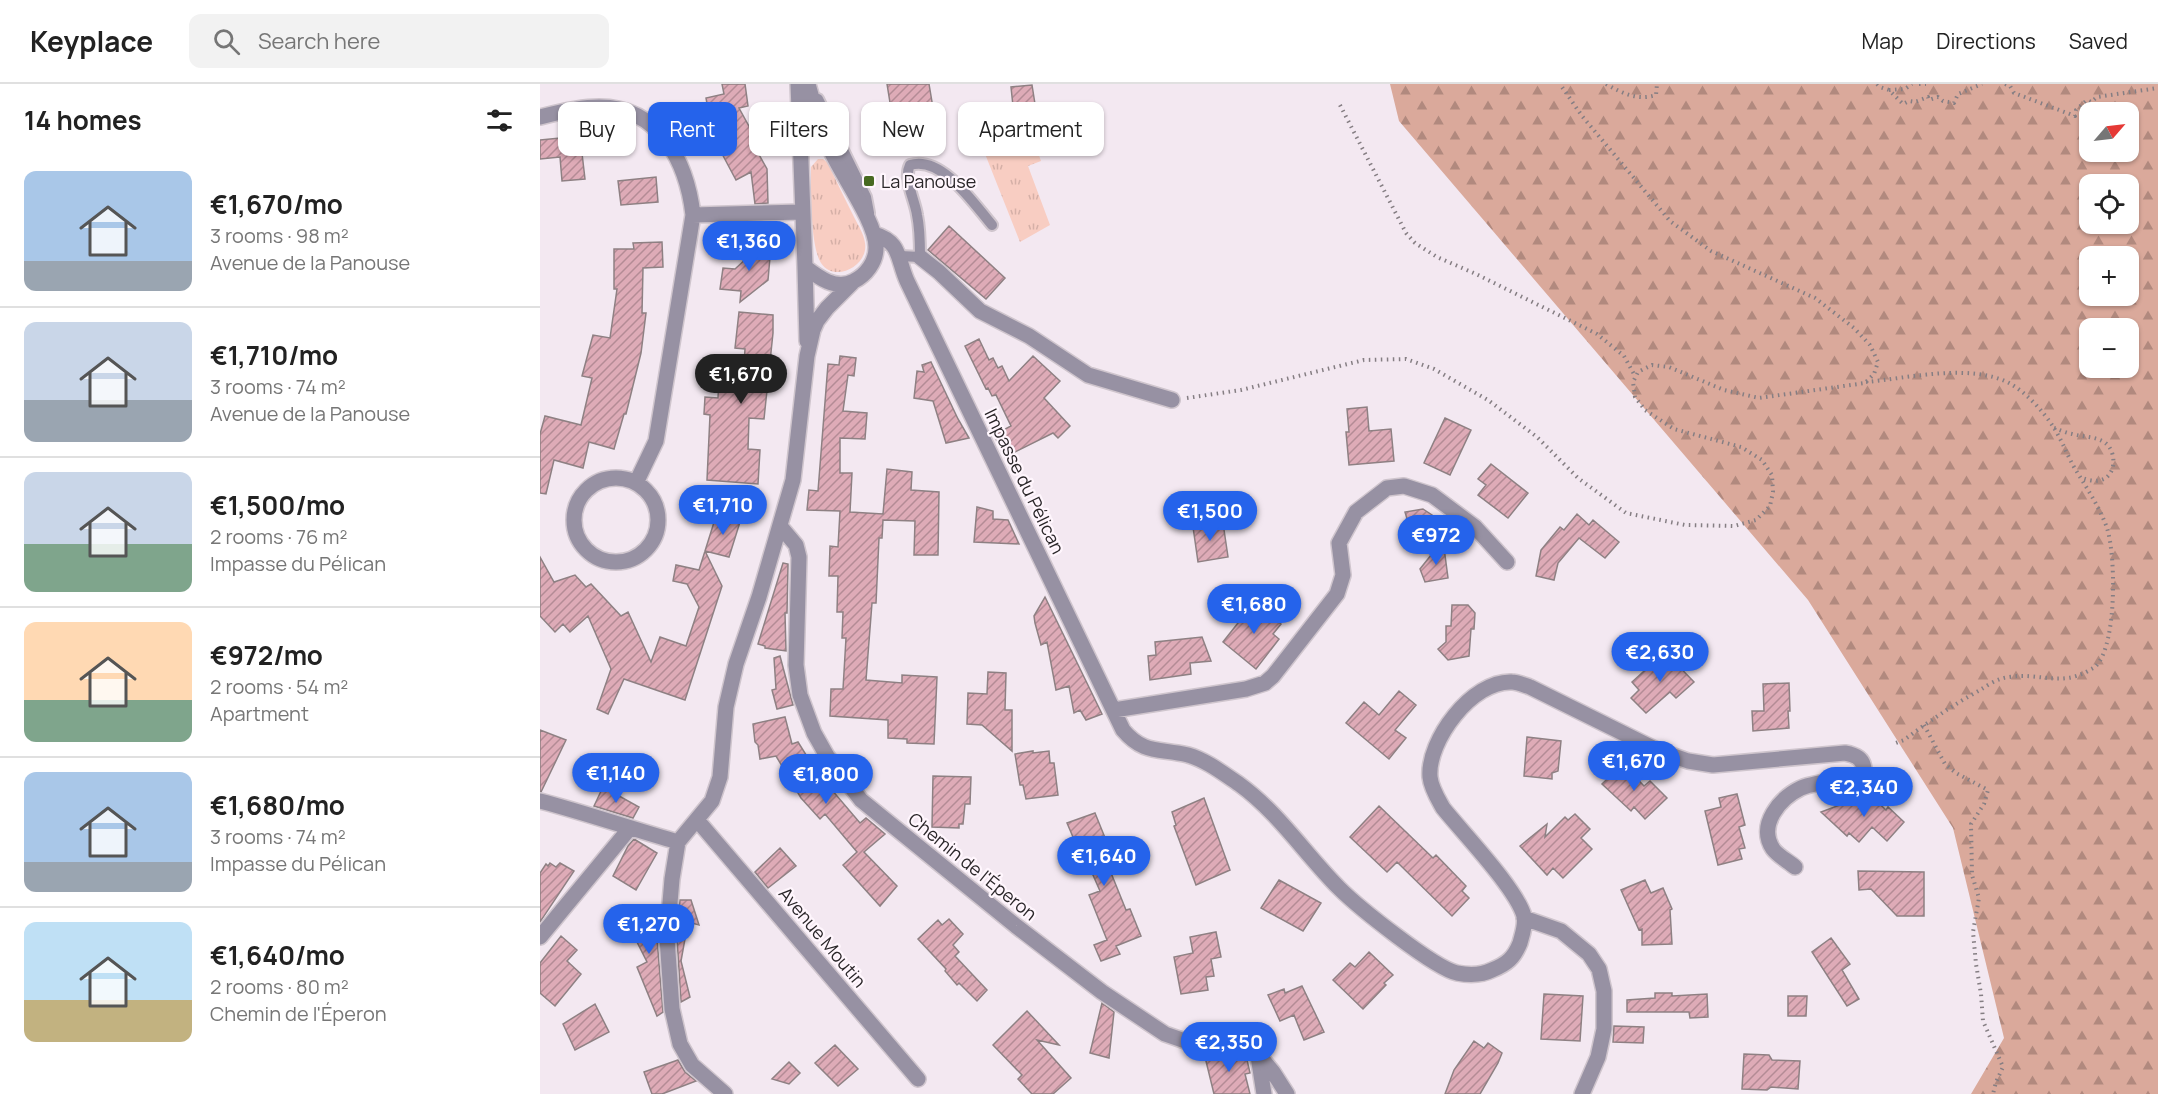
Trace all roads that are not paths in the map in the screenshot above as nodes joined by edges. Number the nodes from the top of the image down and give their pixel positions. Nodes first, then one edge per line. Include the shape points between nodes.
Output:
1 (798, 84) edge
2 (809, 84) edge
3 (815, 102) edge
4 (540, 117) edge
5 (805, 156) edge
6 (834, 156) edge
7 (801, 160) junction
8 (802, 212) junction
9 (693, 215) junction
10 (992, 225) dead end
11 (873, 231) junction
12 (920, 257) junction
13 (873, 263) junction
14 (901, 263) junction
15 (805, 267) junction
16 (852, 283) junction
17 (807, 356) junction
18 (1172, 400) road end
19 (636, 483) junction
20 (780, 526) junction
21 (1507, 562) dead end
22 (1114, 710) junction
23 (540, 801) edge
24 (698, 821) junction
25 (630, 828) junction
26 (678, 842) junction
27 (1795, 867) dead end
28 (1524, 918) junction
29 (540, 937) edge
30 (1257, 1053) junction
31 (918, 1079) dead end
32 (725, 1094) edge
33 (1264, 1094) edge
34 (1287, 1094) edge
35 (1582, 1094) edge

1 - 7 street
2 - 3 street
2 - 11 lane via 866,197
4 - 9 street via 601,107 644,120 662,133 674,151 691,193
5 - 7 street
6 - 11 street
7 - 8 street
8 - 9 street
8 - 15 street
9 - 19 street via 656,441
10 - 12 lane via 938,168 910,165 908,180 917,215
11 - 13 street
11 - 14 street, Impasse du Pélican via 893,243
12 - 14 lane
12 - 18 street via 980,311 1029,336 1088,375
13 - 14 street
13 - 16 street
14 - 22 street, Impasse du Pélican
15 - 16 street via 820,279 835,284
15 - 17 street
16 - 17 street via 817,321
17 - 20 street via 792,480
19 - 19 street via 622,478 594,484 576,506 576,535 596,557 624,562 649,547 656,534 655,505
20 - 24 street via 736,664 726,707 720,777 712,801
20 - 30 street, Chemin de l'Éperon via 796,545 799,557 796,665 800,695 827,756 861,800 1016,926 1165,1034 1209,1043 1239,1040 1248,1042
21 - 22 street via 1475,527 1432,495 1404,486 1387,488 1356,512 1339,543 1343,574 1337,594 1266,683
22 - 28 street, Impasse du Pélican via 1133,743 1190,756 1256,796 1339,888 1436,963 1455,973 1488,972 1503,966 1514,957
23 - 25 street
24 - 26 street
24 - 31 street, Avenue Moutin
25 - 26 street
25 - 29 street
26 - 32 street via 667,938 672,1009 681,1044 692,1065
27 - 28 street via 1770,842 1768,825 1775,809 1786,796 1803,788 1857,778 1864,769 1855,754 1713,765 1688,761 1657,750 1530,687 1512,682 1494,685 1464,704 1441,735 1432,756 1430,778 1443,808 1517,900
28 - 35 street via 1561,931 1590,954 1599,969 1604,991 1604,1029 1598,1057
30 - 33 street
30 - 34 street

